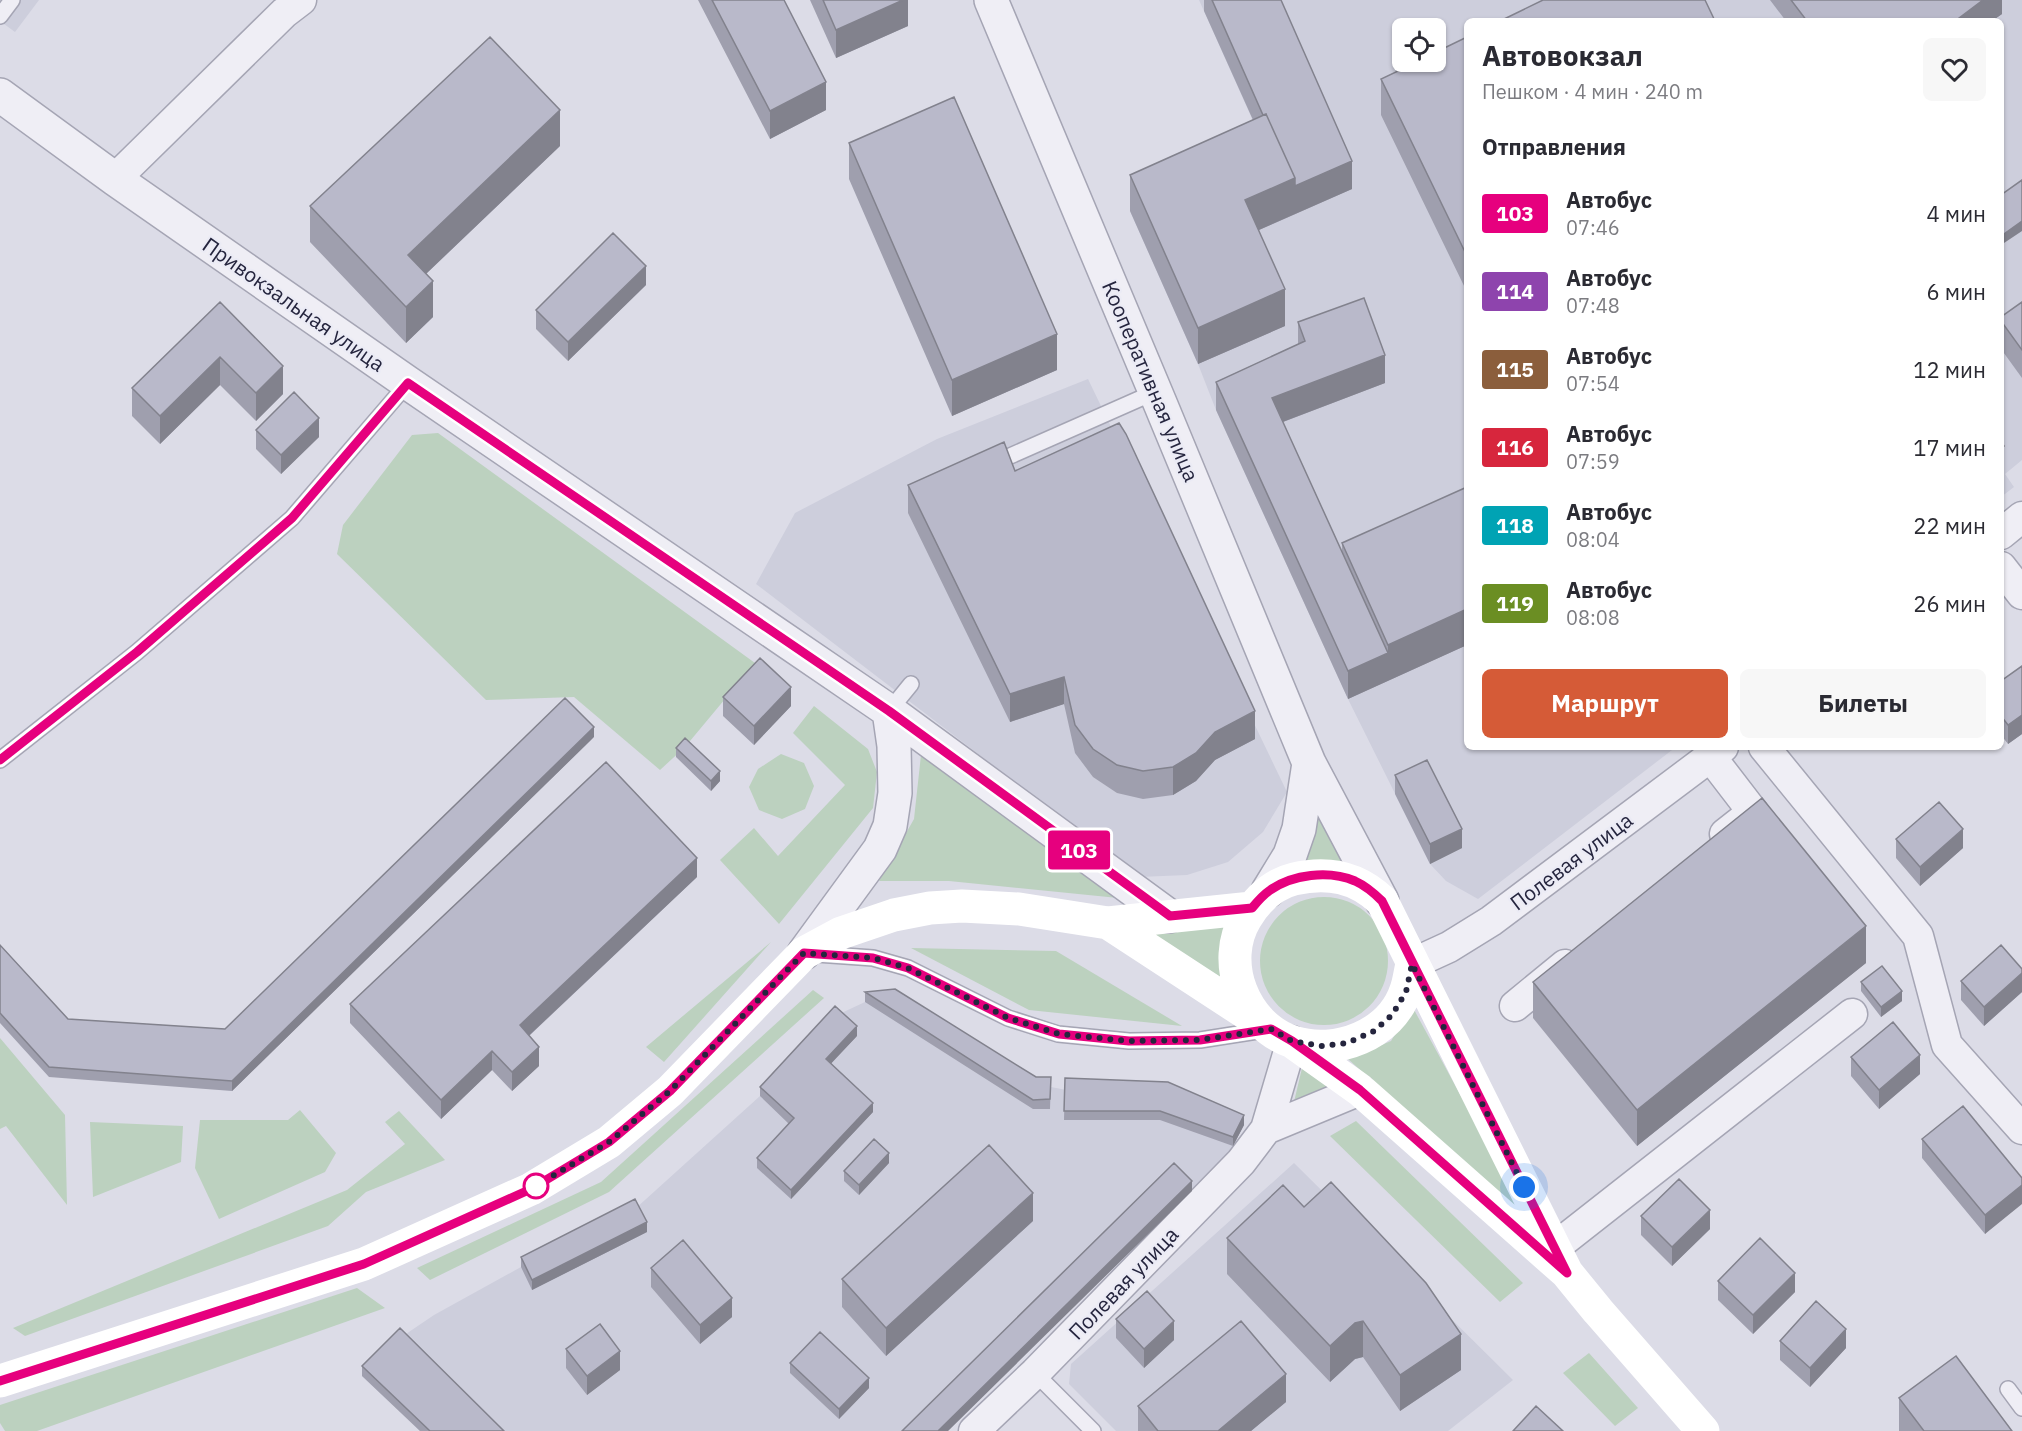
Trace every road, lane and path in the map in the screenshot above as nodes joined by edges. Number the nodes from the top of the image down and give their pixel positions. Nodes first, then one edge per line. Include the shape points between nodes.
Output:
1 (12, 0) edge
2 (301, 0) edge
3 (991, 0) edge
4 (0, 16) edge
5 (0, 95) edge
6 (115, 179) junction
7 (408, 383) junction
8 (1155, 392) junction
9 (976, 471) edge
10 (2022, 517) edge
11 (2004, 532) edge
12 (2004, 571) edge
13 (2022, 594) edge
14 (911, 684) dead end
15 (889, 711) junction
16 (1766, 750) edge
17 (1717, 752) edge
18 (0, 760) edge
19 (1309, 763) junction
20 (1707, 849) edge
21 (1260, 899) junction
22 (1382, 901) junction
23 (1170, 916) junction
24 (1108, 923) junction
25 (1588, 946) edge
26 (804, 953) junction
27 (1412, 964) junction
28 (1515, 1005) dead end
29 (1852, 1014) dead end
30 (1282, 1035) junction
31 (1360, 1090) junction
32 (1266, 1129) junction
33 (2022, 1130) edge
34 (1561, 1260) junction
35 (1035, 1373) junction
36 (0, 1381) edge
37 (2008, 1389) dead end
38 (2022, 1408) edge
39 (974, 1431) edge
40 (1093, 1431) edge
41 (1703, 1431) edge

1 - 4 lane
2 - 6 street
3 - 8 street, Кооперативная улица
5 - 6 street, Привокзальная улица
6 - 7 street, Привокзальная улица
7 - 15 street, Привокзальная улица
7 - 18 lane via 292,518 137,652
8 - 9 lane
8 - 19 street, Кооперативная улица
10 - 11 street
12 - 13 street
14 - 15 lane
15 - 23 street, Привокзальная улица
15 - 26 street via 895,793 890,826 880,849
16 - 33 street via 1918,936 1947,1045
17 - 20 street via 1753,812
17 - 27 street, Полевая улица via 1491,921
19 - 21 street via 1299,829 1290,855
19 - 22 street, Кооперативная улица
21 - 22 main road via 1287,881 1331,875 1354,881
21 - 23 main road
21 - 30 main road via 1242,924 1236,945 1239,990 1249,1008
22 - 27 main road
23 - 24 main road
24 - 26 main road via 1019,909 930,908 841,933
24 - 30 main road
25 - 28 street
26 - 30 lane via 873,958 908,968 1008,1018 1059,1034 1129,1041
26 - 36 main road via 670,1091 609,1142 531,1189 364,1264
27 - 30 main road via 1406,992 1392,1015 1374,1031 1347,1043 1321,1046
27 - 34 main road
29 - 34 street
30 - 31 main road
30 - 32 street, Полевая улица
31 - 32 street
31 - 34 main road
32 - 35 street, Полевая улица via 1241,1162
34 - 41 main road via 1598,1311
35 - 39 street, Полевая улица
35 - 40 lane
37 - 38 lane

